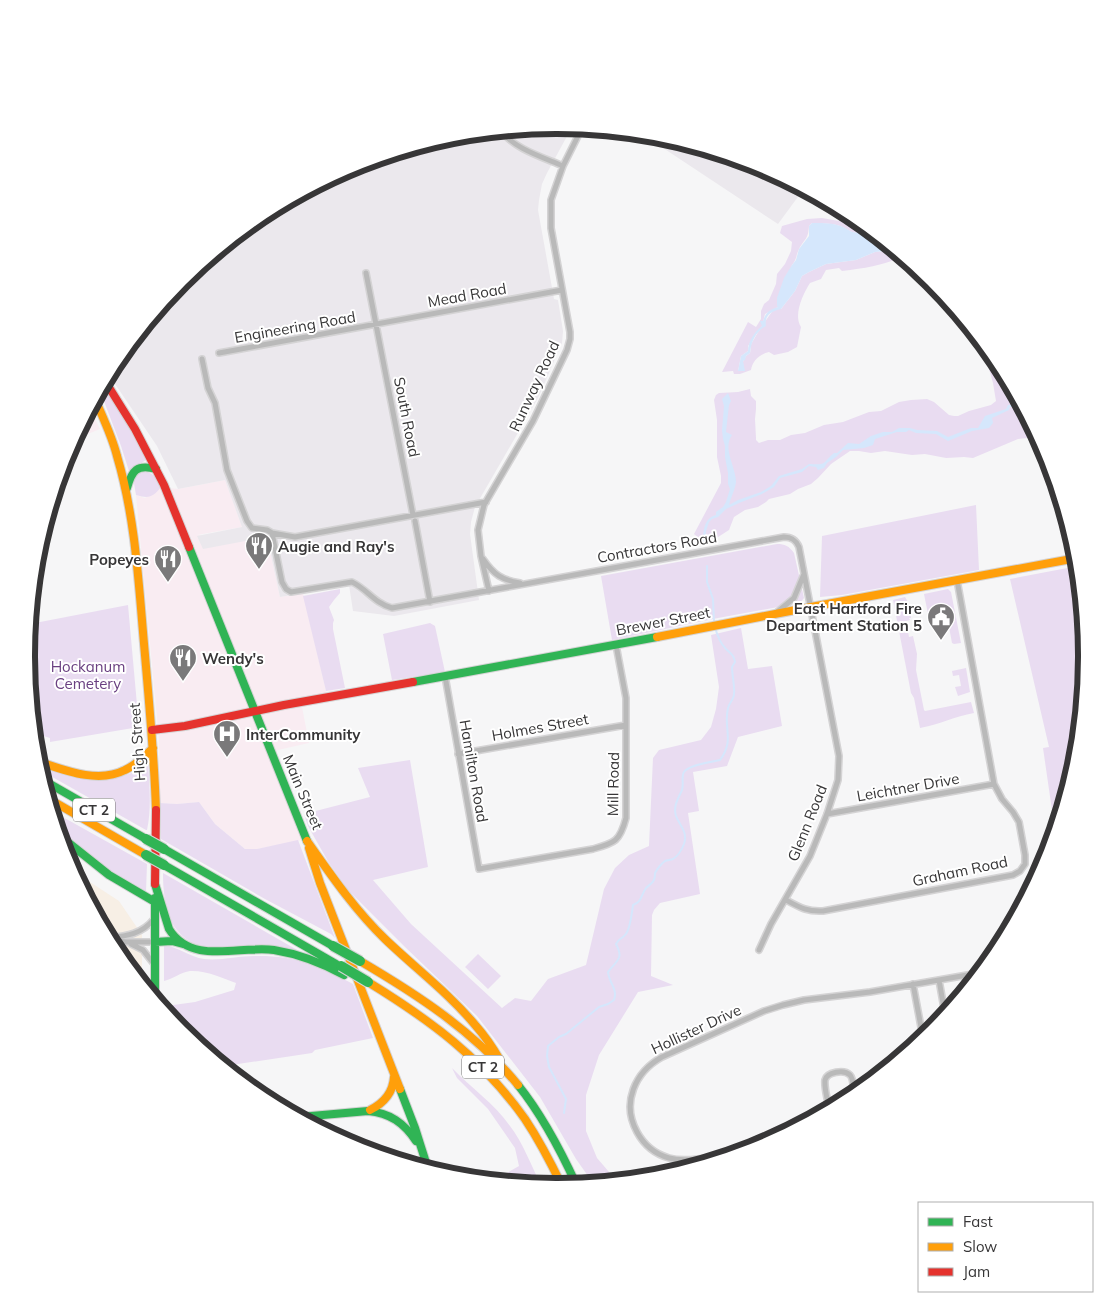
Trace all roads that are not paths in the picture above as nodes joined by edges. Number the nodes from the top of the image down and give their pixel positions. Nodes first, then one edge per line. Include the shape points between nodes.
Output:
1 (578, 135) edge
2 (507, 137) edge
3 (563, 166) junction
4 (366, 273) dead end
5 (562, 290) junction
6 (376, 325) junction
7 (219, 353) dead end
8 (202, 358) dead end
9 (109, 388) edge
10 (99, 407) edge
11 (156, 469) junction
12 (127, 490) junction
13 (486, 502) junction
14 (414, 518) junction
15 (272, 533) junction
16 (481, 556) junction
17 (1069, 559) edge
18 (804, 574) junction
19 (956, 580) junction
20 (526, 584) junction
21 (488, 591) junction
22 (430, 602) junction
23 (811, 607) junction
24 (774, 614) junction
25 (616, 646) junction
26 (445, 676) junction
27 (254, 712) junction
28 (626, 725) junction
29 (152, 730) junction
30 (153, 748) junction
31 (458, 754) junction
32 (46, 764) edge
33 (994, 784) junction
34 (52, 785) edge
35 (57, 804) edge
36 (827, 814) junction
37 (307, 841) junction
38 (71, 845) edge
39 (479, 869) joint
40 (155, 884) junction
41 (786, 900) junction
42 (155, 902) junction
43 (155, 918) junction
44 (118, 937) edge
45 (120, 941) edge
46 (126, 942) junction
47 (154, 942) junction
48 (183, 944) junction
49 (759, 950) dead end
50 (154, 964) junction
51 (343, 971) junction
52 (969, 974) edge
53 (939, 980) junction
54 (913, 984) junction
55 (155, 988) edge
56 (944, 1005) edge
57 (922, 1028) edge
58 (506, 1072) junction
59 (393, 1074) junction
60 (853, 1085) edge
61 (828, 1101) edge
62 (368, 1111) junction
63 (311, 1116) edge
64 (422, 1152) junction
65 (696, 1158) edge
66 (425, 1161) edge
67 (573, 1177) edge
68 (558, 1178) edge

1 - 3 street, Runway Road
2 - 3 street
3 - 5 street, Runway Road via 551,200 551,228
4 - 6 street, South Road
5 - 6 street, Mead Road
5 - 13 street, Runway Road via 570,332 567,350 533,421
6 - 7 street, Engineering Road
6 - 14 street, South Road
8 - 15 street via 208,388 215,403 227,470 247,521 252,528
9 - 11 main road, Main Street
10 - 12 main road, High Street via 112,438
11 - 12 main road via 144,466 136,470
11 - 27 main road, Main Street
12 - 29 main road, High Street
13 - 14 street
13 - 16 street, Runway Road via 478,530
14 - 15 street via 296,537
14 - 22 street, South Road
15 - 22 street, Contractors Road via 282,582 291,592 352,582 379,603 392,608
16 - 20 street via 498,577
16 - 21 street, Runway Road
17 - 19 main road, Brewer Street
18 - 20 street, Contractors Road via 798,544 792,538 784,537
18 - 23 street, Contractors Road
18 - 24 street via 794,598
19 - 23 main road, Brewer Street
19 - 33 street, Graham Road
20 - 21 street, Contractors Road
21 - 22 street, Contractors Road
23 - 24 main road, Brewer Street
23 - 36 street, Glenn Road via 839,756 838,780
24 - 25 main road, Brewer Street
25 - 26 main road, Brewer Street
25 - 28 street, Mill Road via 626,698
26 - 27 main road, Brewer Street
26 - 31 street, Hamilton Road
27 - 29 main road, Brewer Street
27 - 37 main road, Main Street
28 - 31 street, Holmes Street
28 - 39 street, Mill Road via 626,818 617,840 593,849
29 - 30 main road, High Street
30 - 32 main road via 132,767 111,776 89,775
30 - 40 main road, High Street
31 - 39 street, Hamilton Road
33 - 36 street, Leichtner Drive
33 - 41 street, Graham Road via 1019,822 1024,864 1013,875 823,910 803,909
34 - 58 main road, CT 2, bridge via 412,992 474,1040
35 - 51 main road, CT 2, bridge
36 - 41 street, Glenn Road via 810,856
37 - 58 main road via 368,922 476,1025
37 - 59 main road, Main Street via 317,876
38 - 42 main road via 109,875
40 - 42 main road, High Street
40 - 48 main road via 168,926
41 - 49 street, Glenn Road
42 - 43 main road, High Street
43 - 44 street via 136,934
43 - 47 main road, High Street
45 - 46 street
46 - 47 street
46 - 50 street via 142,950
47 - 48 main road
47 - 50 main road, High Street
48 - 51 main road via 207,951 279,951
50 - 55 main road, High Street
51 - 68 main road, CT 2, bridge via 415,1011 489,1073 525,1117
52 - 53 street, Hollister Drive
53 - 54 street, Hollister Drive
53 - 56 street
54 - 57 street
54 - 65 street, Hollister Drive via 774,1007 650,1064 632,1091 631,1117 639,1135 646,1145 669,1158
58 - 67 main road, CT 2 via 540,1117
59 - 62 main road via 393,1086 388,1096
59 - 64 main road, Main Street
60 - 61 street via 848,1073 829,1075 825,1084
62 - 63 main road
62 - 64 main road via 399,1121
64 - 66 main road, Main Street

